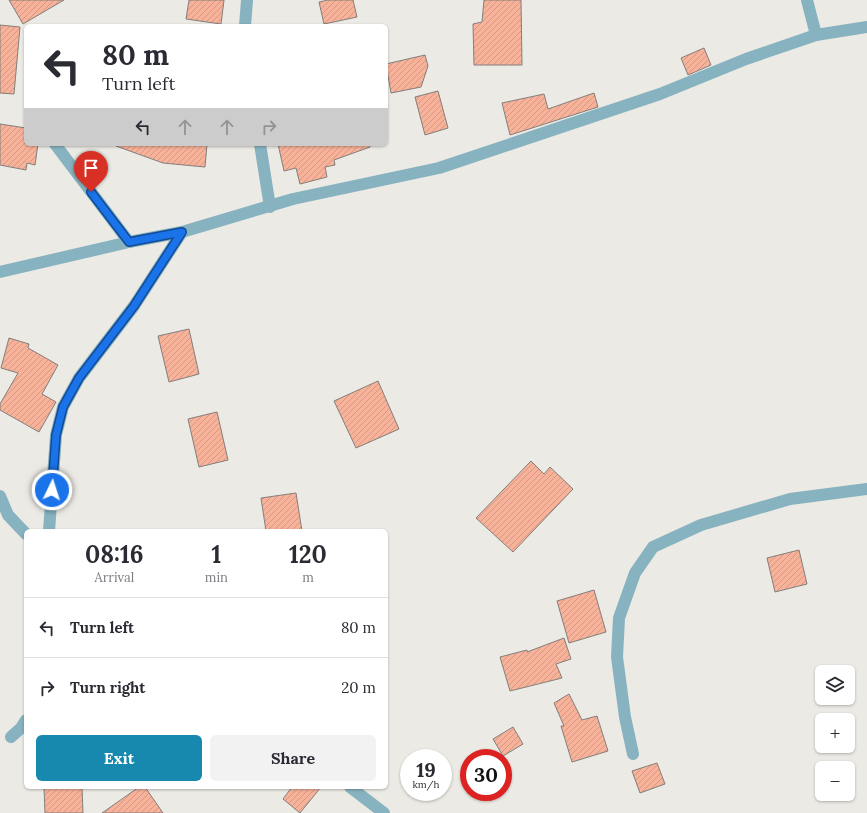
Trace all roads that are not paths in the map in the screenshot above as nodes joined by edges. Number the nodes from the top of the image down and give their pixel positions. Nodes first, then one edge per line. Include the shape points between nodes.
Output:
1 (247, 0) edge
2 (807, 0) edge
3 (245, 24) edge
4 (867, 27) edge
5 (816, 35) junction
6 (57, 146) edge
7 (260, 146) edge
8 (270, 207) junction
9 (182, 232) junction
10 (129, 242) junction
11 (0, 272) edge
12 (867, 488) edge
13 (0, 496) edge
14 (49, 529) edge
15 (24, 532) edge
16 (24, 723) edge
17 (11, 737) dead end
18 (633, 754) dead end
19 (353, 789) edge
20 (384, 813) edge

1 - 3 street
2 - 5 street
4 - 5 street
5 - 8 street via 746,59 660,94 439,168 293,199
6 - 10 street
7 - 8 street
8 - 9 street
9 - 10 street
9 - 14 street via 134,306 79,378 63,407 56,435
10 - 11 street
12 - 18 street via 790,499 701,524 653,547 635,573 619,618 617,657
13 - 15 street via 8,515
16 - 17 street
19 - 20 street

